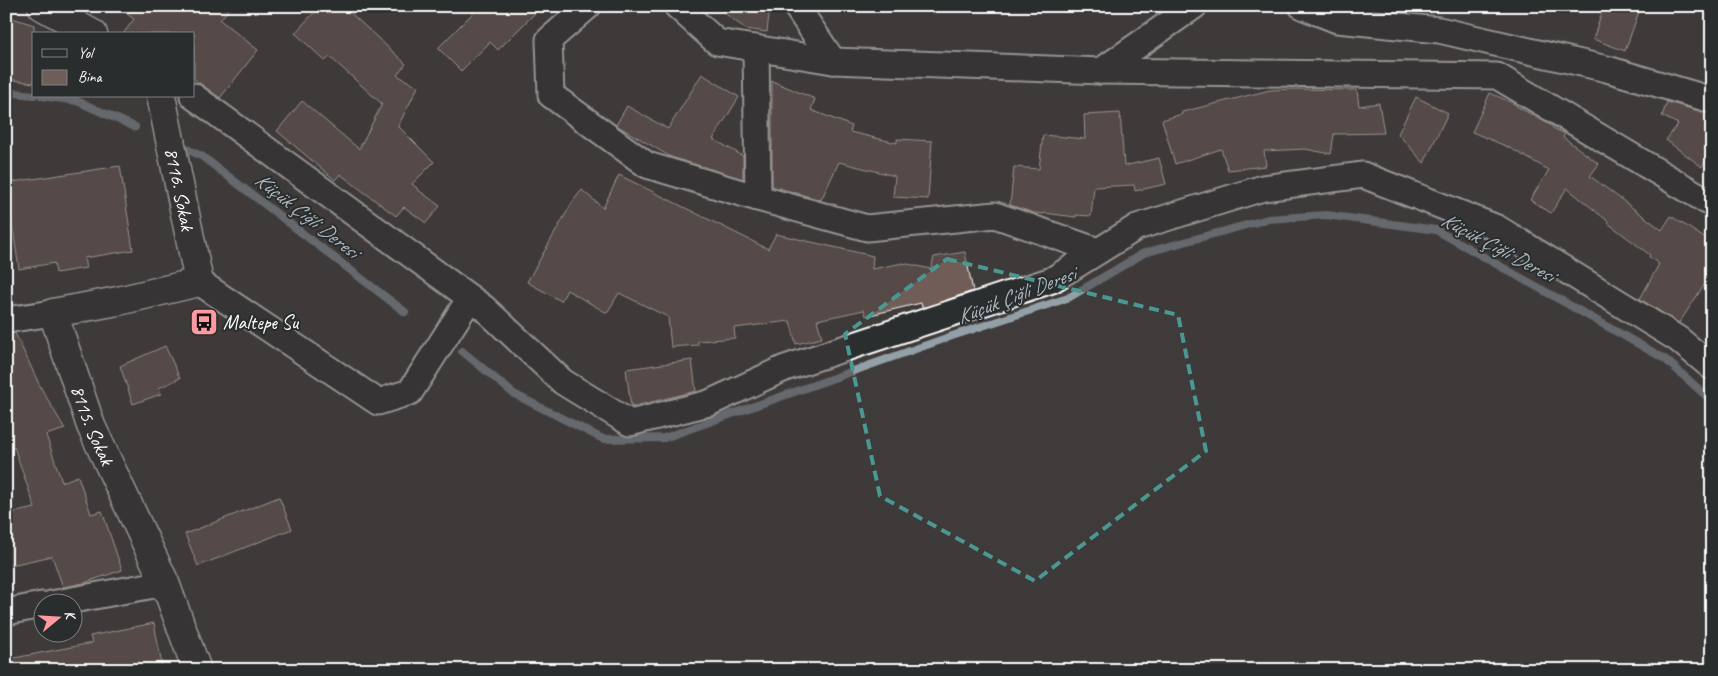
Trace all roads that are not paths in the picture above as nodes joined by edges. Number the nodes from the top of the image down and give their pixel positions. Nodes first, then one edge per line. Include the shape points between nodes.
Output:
1 (42, 6) edge
2 (588, 6) edge
3 (677, 6) edge
4 (796, 6) edge
5 (1194, 6) edge
6 (1302, 6) edge
7 (89, 32) edge
8 (756, 48) junction
9 (833, 61) junction
10 (1101, 71) junction
11 (195, 97) edge
12 (161, 98) edge
13 (1712, 100) edge
14 (758, 198) junction
15 (1712, 204) edge
16 (1098, 250) junction
17 (198, 282) junction
18 (470, 298) junction
19 (53, 313) junction
20 (6, 320) edge
21 (1712, 367) edge
22 (165, 583) junction
23 (82, 598) edge
24 (32, 607) edge
25 (6, 612) edge
26 (196, 670) edge

1 - 7 street
2 - 14 street via 549,40 551,95 647,165
3 - 8 street via 717,42
4 - 9 street
5 - 10 street
6 - 13 street via 1337,20 1439,30 1607,69
8 - 9 street
8 - 14 street
9 - 10 street
10 - 15 street via 1497,76
11 - 18 street
12 - 17 street, 8116. Sokak
14 - 16 street via 867,228 995,216
16 - 18 street via 1052,280 785,368 709,403 630,423 563,382
16 - 21 street via 1137,226 1263,188 1363,175 1497,228 1678,339
17 - 18 street via 378,402 410,392
17 - 19 street
19 - 20 street
19 - 22 street, 8115. Sokak via 91,426
22 - 23 street
22 - 26 street, 8115. Sokak
24 - 25 street

